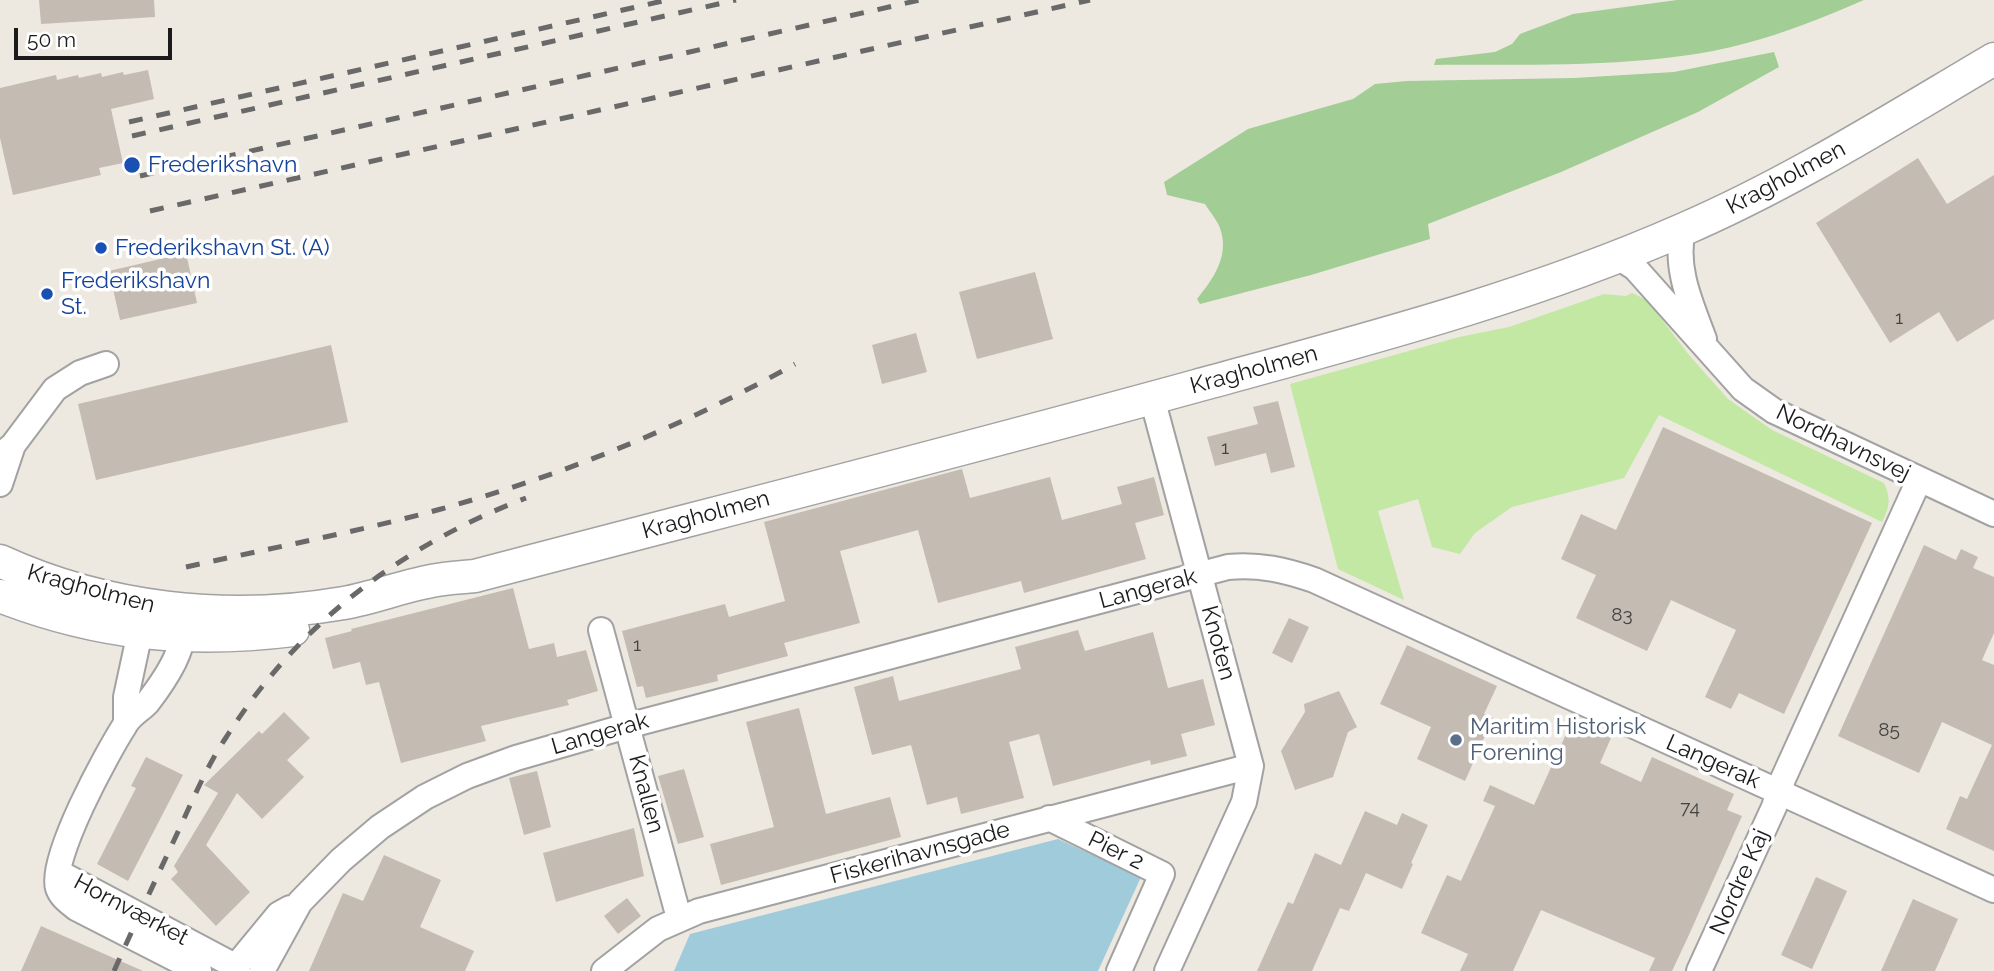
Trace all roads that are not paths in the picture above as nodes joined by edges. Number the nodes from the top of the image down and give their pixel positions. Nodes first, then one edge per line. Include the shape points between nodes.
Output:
1 (1994, 59) edge
2 (1683, 230) junction
3 (1618, 257) junction
4 (1708, 350) junction
5 (106, 364) dead end
6 (1152, 398) junction
7 (7, 451) edge
8 (1919, 480) junction
9 (0, 484) edge
10 (1994, 514) edge
11 (0, 561) edge
12 (1200, 575) junction
13 (475, 576) junction
14 (0, 596) edge
15 (161, 608) junction
16 (601, 630) dead end
17 (139, 632) junction
18 (182, 636) junction
19 (126, 722) junction
20 (627, 726) junction
21 (1251, 766) junction
22 (1779, 792) junction
23 (1049, 818) junction
24 (58, 872) junction
25 (1994, 890) edge
26 (300, 902) junction
27 (679, 918) junction
28 (235, 969) edge
29 (199, 971) edge
30 (262, 971) edge
31 (604, 971) edge
32 (1119, 971) edge
33 (1167, 971) edge
34 (1699, 971) edge

1 - 2 street, Kragholmen via 1781,184
2 - 3 street, Kragholmen
2 - 4 street, Nordhavnsvej via 1678,249 1686,290
3 - 4 street, Nordhavnsvej via 1635,268
3 - 6 street, Kragholmen via 1448,317
4 - 8 street, Nordhavnsvej via 1743,389 1774,411
5 - 7 street via 55,389
6 - 12 street, Knoten
6 - 13 street, Kragholmen
7 - 9 street
8 - 10 street, Nordhavnsvej
8 - 22 street, Nordre Kaj
11 - 15 street, Kragholmen via 84,592
12 - 20 street, Langerak
12 - 21 street, Knoten
12 - 22 street, Langerak via 1248,565 1314,580
13 - 15 street, Kragholmen via 436,580 342,603 273,611
13 - 18 street, Kragholmen via 441,592 316,627
14 - 17 street, Kragholmen via 64,618
15 - 17 street
15 - 18 street
16 - 20 street, Knallen
17 - 18 street, Kragholmen
17 - 19 street, Hornværket via 126,697
18 - 19 street, Hornværket via 178,656 147,702
19 - 24 street, Hornværket via 67,835
20 - 26 street, Langerak via 516,758 425,797 380,827
20 - 27 street, Knallen
21 - 23 street, Fiskerihavnsgade
21 - 33 street via 1244,802
22 - 25 street, Langerak
22 - 34 street, Nordre Kaj
23 - 27 street, Fiskerihavnsgade
23 - 32 street, Pier 2 via 1162,874
24 - 28 street, Hornværket
24 - 29 street, Hornværket via 57,886 76,908
26 - 28 street, Langerak via 279,914
26 - 30 street, Langerak
27 - 31 street, Fiskerihavnsgade

